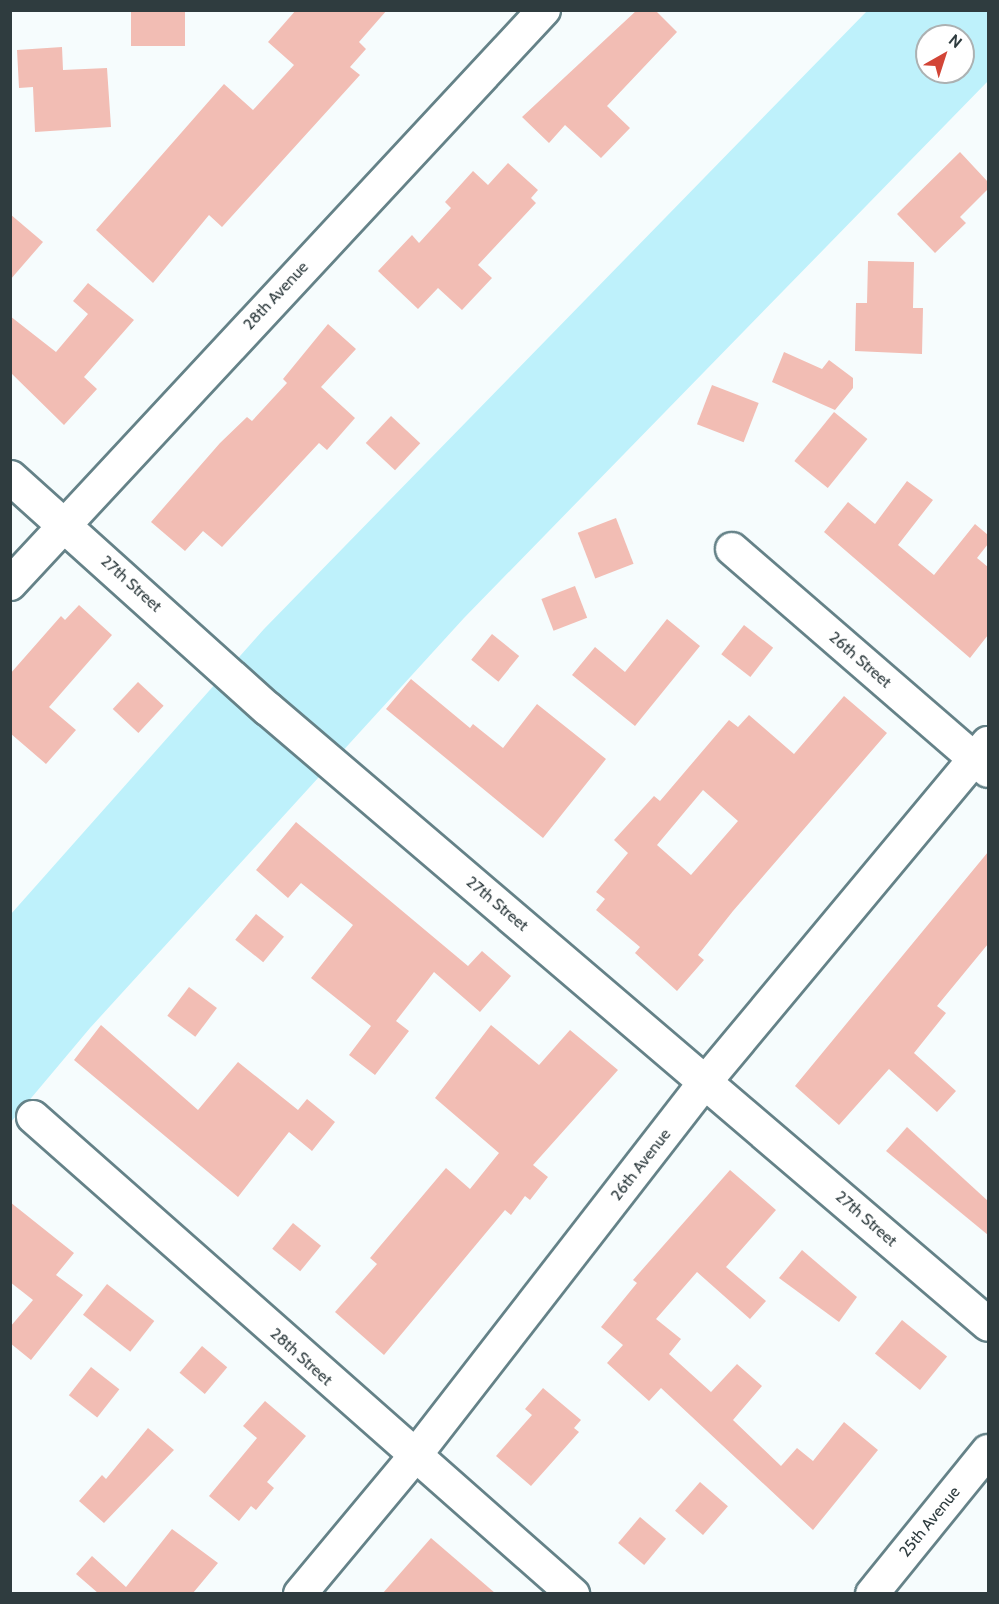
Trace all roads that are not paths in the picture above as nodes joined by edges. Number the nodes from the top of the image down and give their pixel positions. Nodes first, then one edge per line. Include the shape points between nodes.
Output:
1 (544, 10) edge
2 (10, 477) edge
3 (63, 523) junction
4 (732, 549) dead end
5 (10, 584) edge
6 (984, 757) edge
7 (706, 1081) junction
8 (33, 1116) dead end
9 (988, 1324) edge
10 (988, 1451) edge
11 (414, 1457) junction
12 (300, 1593) edge
13 (573, 1593) edge
14 (872, 1593) edge

1 - 3 street, 28th Avenue
2 - 3 street, 27th Street
3 - 5 street, 28th Avenue
3 - 7 street, 27th Street via 267,708
4 - 6 street, 26th Street
6 - 7 street, 26th Avenue
7 - 9 street, 27th Street
7 - 11 street, 26th Avenue
8 - 11 street, 28th Street
10 - 14 street, 25th Avenue
11 - 12 street, 26th Avenue
11 - 13 street, 28th Street

